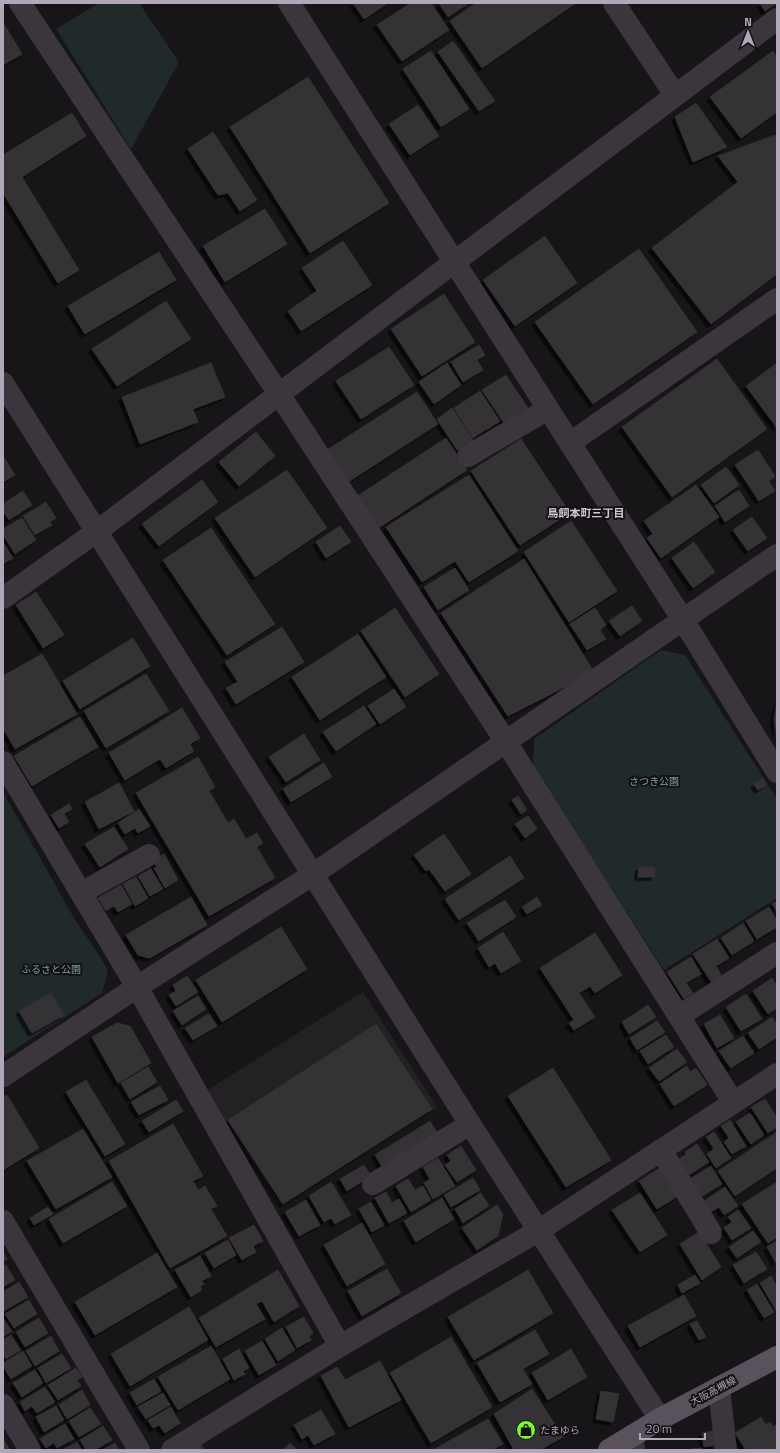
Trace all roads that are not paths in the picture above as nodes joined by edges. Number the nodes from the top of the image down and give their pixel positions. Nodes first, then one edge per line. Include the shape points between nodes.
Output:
1 (20, 3) edge
2 (289, 3) edge
3 (614, 3) edge
4 (777, 19) edge
5 (675, 96) junction
6 (454, 262) junction
7 (777, 299) edge
8 (3, 383) edge
9 (279, 394) junction
10 (548, 409) junction
11 (570, 443) junction
12 (468, 456) dead end
13 (96, 532) junction
14 (777, 555) edge
15 (3, 598) edge
16 (683, 620) junction
17 (506, 742) junction
18 (3, 762) edge
19 (777, 772) edge
20 (148, 855) dead end
21 (312, 875) junction
22 (81, 893) junction
23 (777, 953) edge
24 (137, 987) junction
25 (679, 1016) junction
26 (777, 1074) edge
27 (3, 1076) edge
28 (733, 1102) junction
29 (470, 1124) junction
30 (661, 1150) junction
31 (373, 1184) dead end
32 (3, 1221) edge
33 (538, 1231) junction
34 (711, 1233) dead end
35 (340, 1346) junction
36 (777, 1357) edge
37 (719, 1388) junction
38 (3, 1406) edge
39 (660, 1419) junction
40 (633, 1443) edge
41 (30, 1450) edge
42 (139, 1450) edge
43 (172, 1450) edge
44 (609, 1450) edge
45 (726, 1450) edge

1 - 9 street
2 - 6 street
3 - 5 street
4 - 5 street
5 - 6 street
6 - 9 street
6 - 10 street
7 - 11 street
8 - 13 street
9 - 13 street
9 - 17 street
10 - 11 street
10 - 12 street
11 - 16 street
13 - 15 street
13 - 21 street
14 - 16 street
16 - 17 street
16 - 19 street
17 - 21 street
17 - 25 street
18 - 22 street
20 - 22 street
21 - 24 street
21 - 29 street
22 - 24 street
23 - 25 street
24 - 27 street
24 - 35 street
25 - 28 street
26 - 28 street
28 - 30 street
29 - 31 street
29 - 33 street
30 - 33 street
30 - 34 street
32 - 42 street
33 - 35 street
33 - 39 street
35 - 43 street
36 - 37 main road, 大阪高槻線
37 - 39 main road, 大阪高槻線
37 - 45 street
38 - 41 street
39 - 40 main road, 大阪高槻線
40 - 44 main road, 大阪高槻線

